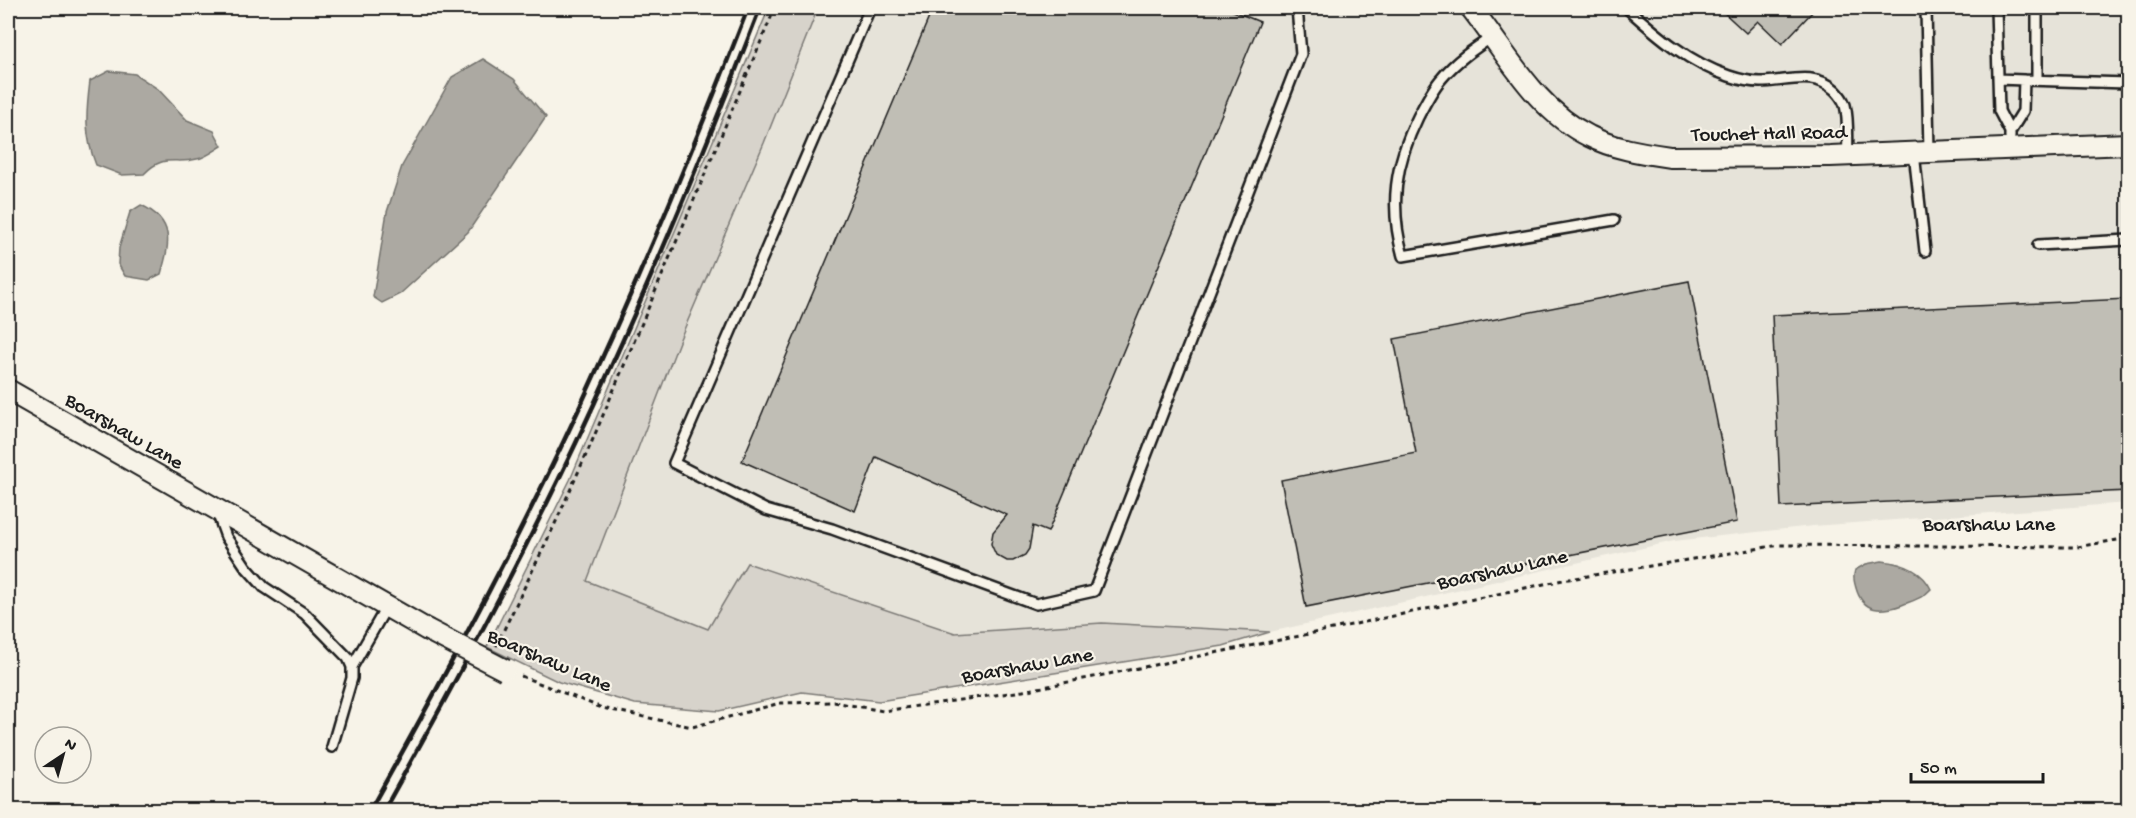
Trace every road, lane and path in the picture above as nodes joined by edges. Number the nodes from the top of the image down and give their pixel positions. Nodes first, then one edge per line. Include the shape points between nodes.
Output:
1 (775, 8) edge
2 (870, 8) edge
3 (1297, 8) edge
4 (1471, 8) edge
5 (1627, 8) edge
6 (1926, 8) edge
7 (1996, 8) edge
8 (2037, 8) edge
9 (1492, 37) junction
10 (1998, 80) junction
11 (2024, 80) junction
12 (2037, 80) junction
13 (2128, 82) edge
14 (2011, 140) junction
15 (2128, 144) edge
16 (1922, 152) junction
17 (1848, 156) junction
18 (1614, 220) dead end
19 (2128, 240) edge
20 (2038, 245) dead end
21 (1925, 251) dead end
22 (8, 390) edge
23 (216, 510) junction
24 (2128, 538) edge
25 (387, 606) junction
26 (497, 665) junction
27 (352, 667) junction
28 (332, 747) dead end

1 - 26 path
2 - 3 lane via 674,463 766,510 1036,604 1094,591 1301,54
4 - 9 street, Touchet Hall Road
5 - 17 lane via 1683,54 1730,77 1760,82 1808,78 1832,87 1846,107
6 - 16 lane
7 - 10 lane
8 - 12 lane
9 - 17 street, Touchet Hall Road via 1550,107 1569,124 1610,145 1670,157
9 - 18 lane via 1441,79 1410,134 1396,189 1396,231 1403,256
10 - 11 lane
10 - 14 lane via 1999,111
11 - 12 lane
11 - 14 lane via 2023,111
12 - 13 lane
14 - 15 street, Touchet Hall Road
14 - 16 street, Touchet Hall Road
16 - 17 street, Touchet Hall Road
16 - 21 lane
19 - 20 lane
22 - 23 street, Boarshaw Lane
23 - 25 street, Boarshaw Lane
23 - 27 lane via 226,537 252,574 304,614 348,658
24 - 26 path, Boarshaw Lane via 2077,547 1780,545 1563,579 1023,691 883,711 834,702 780,703 692,727 602,708
25 - 26 street, Boarshaw Lane, bridge
25 - 27 lane
27 - 28 lane

